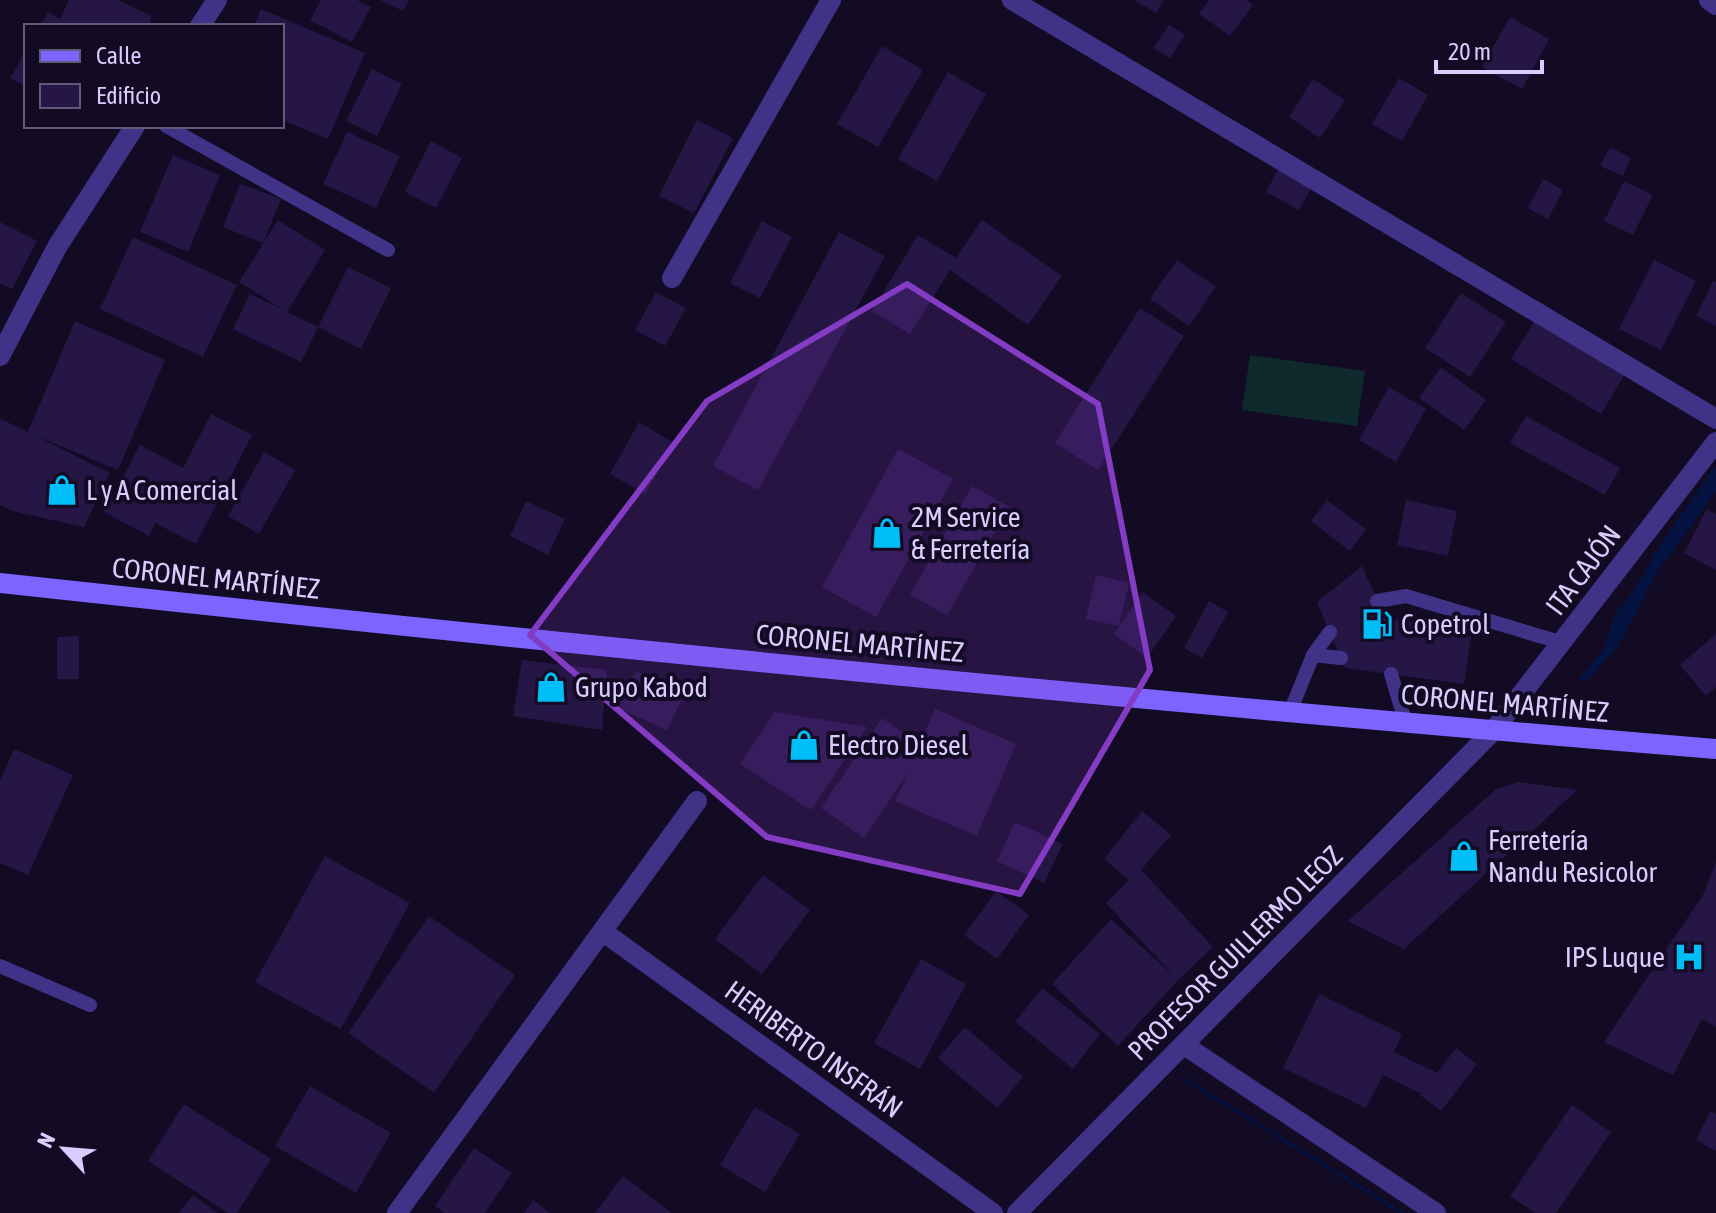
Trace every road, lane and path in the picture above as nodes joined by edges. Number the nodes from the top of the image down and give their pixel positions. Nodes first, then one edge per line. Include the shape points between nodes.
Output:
1 (217, 0) edge
2 (831, 0) edge
3 (1012, 0) edge
4 (1709, 0) edge
5 (1716, 5) edge
6 (201, 24) edge
7 (134, 128) edge
8 (170, 128) edge
9 (388, 250) dead end
10 (672, 278) dead end
11 (0, 356) edge
12 (1716, 419) edge
13 (1716, 442) edge
14 (0, 583) edge
15 (1377, 601) dead end
16 (1330, 632) dead end
17 (1563, 643) junction
18 (1313, 655) junction
19 (1341, 658) dead end
20 (1391, 674) dead end
21 (1290, 712) junction
22 (1406, 724) junction
23 (1502, 731) junction
24 (1716, 749) edge
25 (697, 801) dead end
26 (602, 931) junction
27 (0, 966) edge
28 (90, 1005) dead end
29 (1184, 1045) junction
30 (397, 1213) edge
31 (993, 1213) edge
32 (1017, 1213) edge
33 (1436, 1213) edge

1 - 6 street
2 - 10 street
3 - 12 street
4 - 5 street
7 - 11 street via 57,247
8 - 9 lane
13 - 17 street, ITA CAJÓN
14 - 21 main road, CORONEL MARTÍNEZ via 439,631
15 - 17 lane via 1406,596
16 - 18 lane
17 - 23 street, ITA CAJÓN
18 - 19 lane
18 - 21 lane
20 - 22 lane
21 - 22 main road, CORONEL MARTÍNEZ
22 - 23 main road, CORONEL MARTÍNEZ
23 - 24 main road, CORONEL MARTÍNEZ
23 - 29 street, PROFESOR GUILLERMO LEOZ
25 - 26 street
26 - 30 street
26 - 31 street, HERIBERTO INSFRÁN
27 - 28 lane
29 - 32 street, PROFESOR GUILLERMO LEOZ
29 - 33 street

